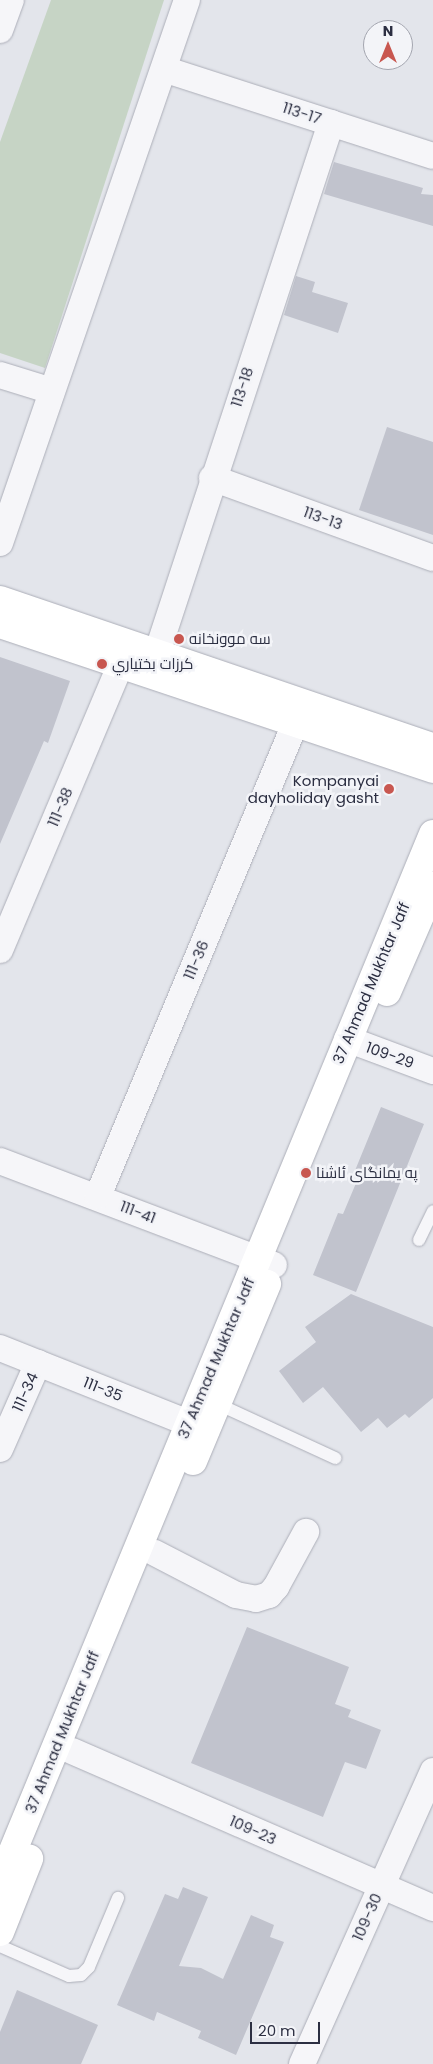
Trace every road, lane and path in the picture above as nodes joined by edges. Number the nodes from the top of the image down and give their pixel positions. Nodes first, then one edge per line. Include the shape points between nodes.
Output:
1 (11, 0) edge
2 (187, 0) edge
3 (0, 30) edge
4 (170, 71) dead end
5 (331, 122) junction
6 (433, 156) edge
7 (0, 375) edge
8 (52, 391) junction
9 (212, 478) junction
10 (0, 543) edge
11 (433, 558) edge
12 (0, 600) edge
13 (0, 624) edge
14 (156, 653) junction
15 (121, 664) junction
16 (295, 724) junction
17 (433, 747) edge
18 (433, 769) edge
19 (433, 834) edge
20 (433, 886) edge
21 (1, 942) edge
22 (356, 1043) junction
23 (433, 1071) edge
24 (0, 1162) edge
25 (98, 1196) junction
26 (433, 1211) edge
27 (419, 1240) dead end
28 (266, 1262) junction
29 (0, 1348) edge
30 (38, 1363) junction
31 (220, 1405) junction
32 (198, 1426) junction
33 (0, 1449) edge
34 (335, 1458) dead end
35 (306, 1532) dead end
36 (155, 1553) junction
37 (72, 1751) junction
38 (433, 1771) edge
39 (0, 1882) edge
40 (381, 1886) junction
41 (118, 1898) dead end
42 (433, 1908) edge
43 (0, 1932) edge
44 (0, 1946) edge
45 (302, 2064) edge

1 - 3 street
2 - 8 street
4 - 5 street, 113-17
5 - 6 street, 113-17
5 - 9 street, 113-18
7 - 8 street
8 - 10 street
9 - 11 street, 113-13
9 - 14 street, 113-18
12 - 14 street
13 - 15 street
14 - 17 street
15 - 16 street
15 - 21 street, 111-38
16 - 18 street
16 - 25 street, 111-36
19 - 22 street, 37 Ahmad Mukhtar Jaff
20 - 22 street, 37 Ahmad Mukhtar Jaff
22 - 23 street, 109-29
22 - 28 street, 37 Ahmad Mukhtar Jaff
24 - 25 street, 111-41
25 - 28 street, 111-41
26 - 27 lane
28 - 31 street, 37 Ahmad Mukhtar Jaff
28 - 32 street, 37 Ahmad Mukhtar Jaff
29 - 30 street, 111-35
30 - 32 street, 111-35
30 - 33 street, 111-34
31 - 32 street, 37 Ahmad Mukhtar Jaff
31 - 34 lane
32 - 36 street, 37 Ahmad Mukhtar Jaff
32 - 39 street, 37 Ahmad Mukhtar Jaff
35 - 36 street via 276,1587 269,1596 256,1599 236,1595
36 - 37 street, 37 Ahmad Mukhtar Jaff
37 - 40 street, 109-23
37 - 43 street, 37 Ahmad Mukhtar Jaff
38 - 40 street, 109-30
40 - 42 street, 109-23
40 - 45 street, 109-30
41 - 44 lane via 89,1967 81,1975 69,1976

